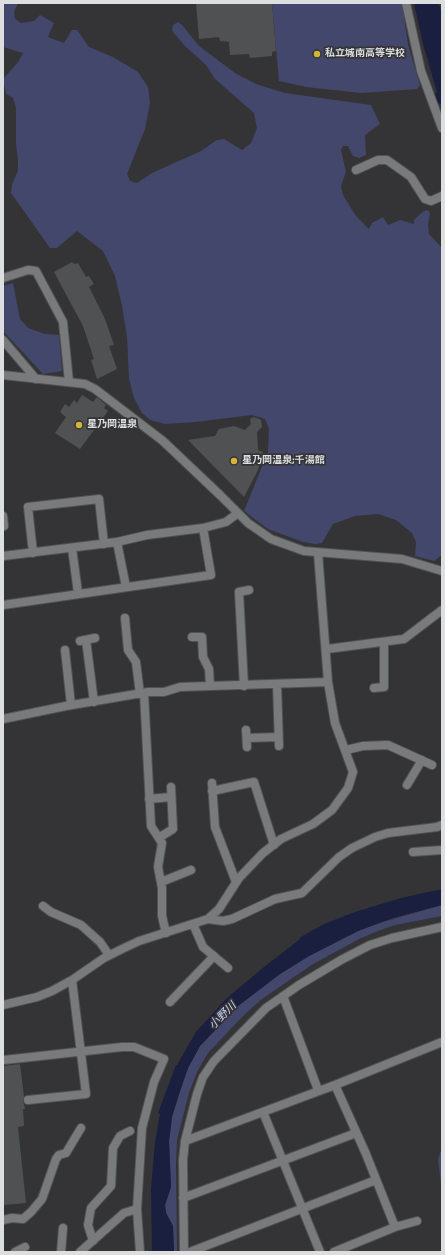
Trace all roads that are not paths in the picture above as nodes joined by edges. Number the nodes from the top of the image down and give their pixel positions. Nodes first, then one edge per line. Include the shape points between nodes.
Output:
1 (406, 3) edge
2 (442, 128) edge
3 (356, 170) dead end
4 (442, 196) edge
5 (3, 278) edge
6 (3, 340) edge
7 (3, 375) edge
8 (36, 379) junction
9 (69, 382) junction
10 (238, 513) junction
11 (3, 516) edge
12 (4, 526) edge
13 (203, 528) junction
14 (117, 542) junction
15 (104, 544) junction
16 (72, 548) junction
17 (33, 553) junction
18 (318, 553) junction
19 (3, 556) edge
20 (442, 571) edge
21 (126, 587) junction
22 (249, 590) dead end
23 (78, 593) junction
24 (3, 605) edge
25 (442, 610) edge
26 (125, 618) dead end
27 (192, 637) dead end
28 (251, 637) dead end
29 (95, 638) dead end
30 (242, 638) junction
31 (384, 642) junction
32 (327, 649) junction
33 (65, 650) dead end
34 (328, 682) junction
35 (277, 684) junction
36 (210, 686) junction
37 (244, 686) junction
38 (374, 688) dead end
39 (142, 694) junction
40 (94, 702) junction
41 (71, 705) junction
42 (3, 720) edge
43 (278, 737) junction
44 (279, 746) dead end
45 (247, 747) dead end
46 (346, 750) junction
47 (422, 760) junction
48 (432, 765) dead end
49 (407, 781) dead end
50 (171, 787) dead end
51 (171, 796) junction
52 (149, 799) junction
53 (442, 824) edge
54 (160, 837) junction
55 (274, 844) junction
56 (442, 850) edge
57 (413, 852) dead end
58 (191, 870) dead end
59 (161, 882) junction
60 (236, 882) junction
61 (43, 906) dead end
62 (208, 919) junction
63 (193, 924) junction
64 (442, 927) edge
65 (166, 933) junction
66 (109, 955) junction
67 (214, 956) junction
68 (228, 968) dead end
69 (72, 980) junction
70 (283, 996) junction
71 (170, 1002) dead end
72 (3, 1004) edge
73 (3, 1008) edge
74 (442, 1042) edge
75 (81, 1051) junction
76 (4, 1060) edge
77 (335, 1085) junction
78 (318, 1090) junction
79 (28, 1100) dead end
80 (263, 1112) junction
81 (81, 1128) dead end
82 (130, 1131) dead end
83 (356, 1133) junction
84 (185, 1141) junction
85 (283, 1161) junction
86 (376, 1180) junction
87 (183, 1198) junction
88 (302, 1208) junction
89 (138, 1209) junction
90 (3, 1220) edge
91 (417, 1221) dead end
92 (395, 1227) junction
93 (63, 1228) dead end
94 (93, 1241) junction
95 (25, 1247) dead end
96 (15, 1252) edge
97 (61, 1252) edge
98 (80, 1252) edge
99 (140, 1252) edge
100 (184, 1252) edge
101 (190, 1252) edge
102 (320, 1252) edge
103 (334, 1252) edge

1 - 2 street via 421,71
3 - 4 street via 378,160 386,160 411,177 425,199 431,201
5 - 9 street via 28,270 36,271 63,322
6 - 8 street
7 - 8 street
8 - 9 street
9 - 10 street via 86,384 163,441
10 - 13 street via 226,522
10 - 18 street via 271,540
11 - 12 street
13 - 14 street via 146,535
13 - 21 street via 211,575
14 - 15 street
14 - 21 street
15 - 16 street
15 - 17 street via 99,499 28,507
16 - 17 street
16 - 23 street
17 - 19 street
18 - 20 street via 402,559
18 - 32 street
21 - 23 street
22 - 30 street via 239,592
23 - 24 street
25 - 31 street via 404,639
26 - 39 street via 128,650 136,662
27 - 36 street via 202,637 203,657 209,669
28 - 30 street
29 - 40 street via 83,640
30 - 37 street
31 - 32 street
31 - 38 street via 384,687
32 - 34 street
33 - 41 street
34 - 35 street
34 - 46 street via 336,723
35 - 37 street
35 - 43 street
36 - 37 street
36 - 39 street via 180,687 164,692
39 - 40 street
39 - 52 street
40 - 41 street
41 - 42 street
43 - 44 street
43 - 45 street via 247,734
46 - 47 street via 384,741
46 - 55 street via 353,772 339,802 325,817
47 - 48 street
47 - 49 street
50 - 51 street
51 - 52 street
51 - 54 street via 173,829
52 - 54 street via 151,826
53 - 62 street via 375,837 339,856 302,893 275,899 232,919
54 - 59 street via 162,842 158,867
55 - 60 street via 254,861
55 - 60 street via 254,782 212,786 215,827
56 - 57 street via 422,855
58 - 59 street
59 - 65 street via 162,916
60 - 62 street via 225,902
61 - 66 street via 81,925 100,942
62 - 63 street
63 - 65 street
63 - 67 street via 203,947
64 - 70 street via 370,945
65 - 66 street via 139,941
66 - 69 street
67 - 68 street
67 - 71 street
69 - 72 street via 37,997
69 - 75 street
70 - 78 street
70 - 84 street via 266,1008 244,1030 214,1061 203,1077
72 - 73 street
74 - 77 street
75 - 76 street
75 - 79 street via 86,1094
75 - 89 street via 134,1047 164,1059 154,1082 142,1128
77 - 78 street
77 - 83 street
78 - 80 street
80 - 84 street
80 - 85 street
81 - 90 street via 66,1153 56,1159 42,1199 23,1219
82 - 94 street via 120,1136 113,1148 111,1186 91,1208 88,1225
83 - 85 street
83 - 86 street
84 - 87 street via 182,1160
85 - 87 street
85 - 88 street
86 - 88 street
86 - 92 street
87 - 100 street
88 - 101 street
88 - 102 street
89 - 94 street via 124,1213
89 - 99 street
91 - 92 street
92 - 103 street
93 - 97 street
94 - 98 street
95 - 96 street

